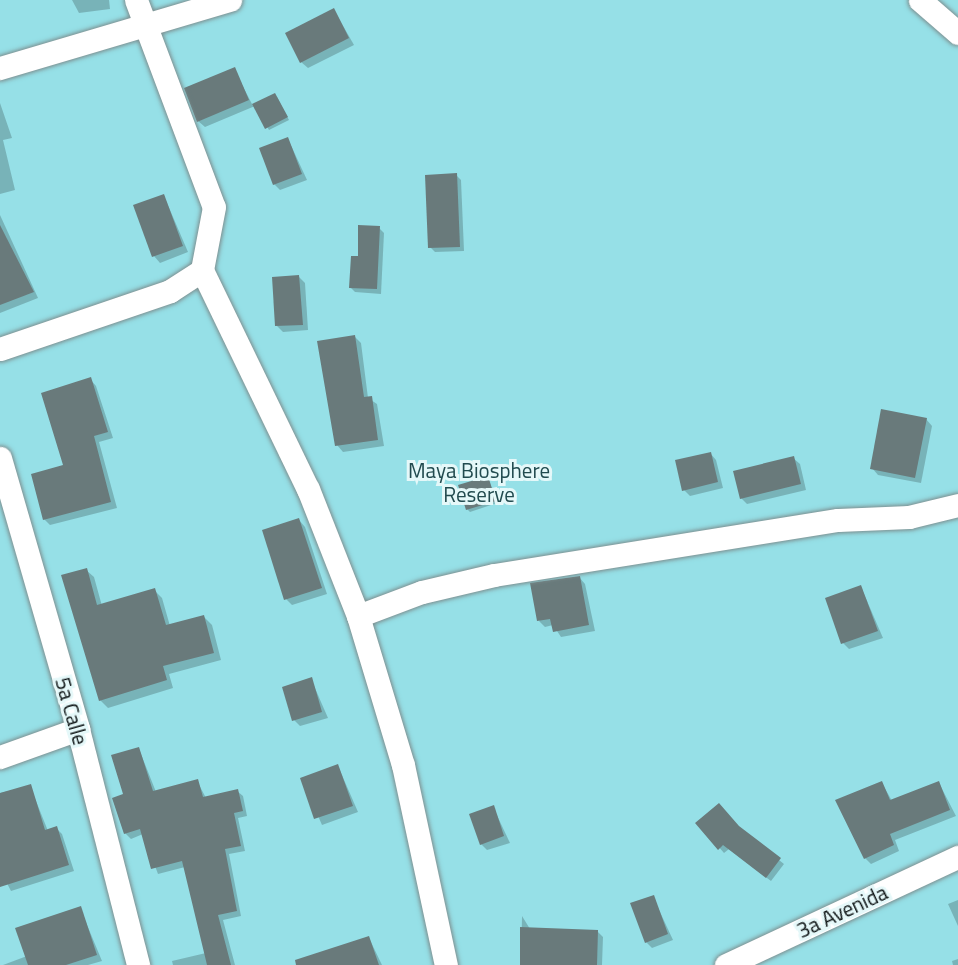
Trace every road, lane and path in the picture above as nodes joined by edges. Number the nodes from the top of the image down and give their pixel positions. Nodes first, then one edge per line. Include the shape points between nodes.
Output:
1 (136, 0) edge
2 (230, 0) edge
3 (920, 0) edge
4 (143, 29) junction
5 (958, 33) edge
6 (0, 68) edge
7 (202, 270) junction
8 (0, 349) edge
9 (0, 458) edge
10 (958, 505) edge
11 (358, 616) junction
12 (78, 729) junction
13 (0, 757) edge
14 (958, 857) edge
15 (138, 965) edge
16 (446, 965) edge
17 (726, 965) edge

1 - 4 street
2 - 4 street
3 - 5 street
4 - 6 street
4 - 7 street via 164,69 214,207
7 - 8 street via 170,291
7 - 11 street via 308,489
9 - 12 street, 5a Calle
10 - 11 street via 909,517 838,520 494,575 422,592
11 - 16 street via 403,765
12 - 13 street
12 - 15 street, 5a Calle
14 - 17 street, 3a Avenida

